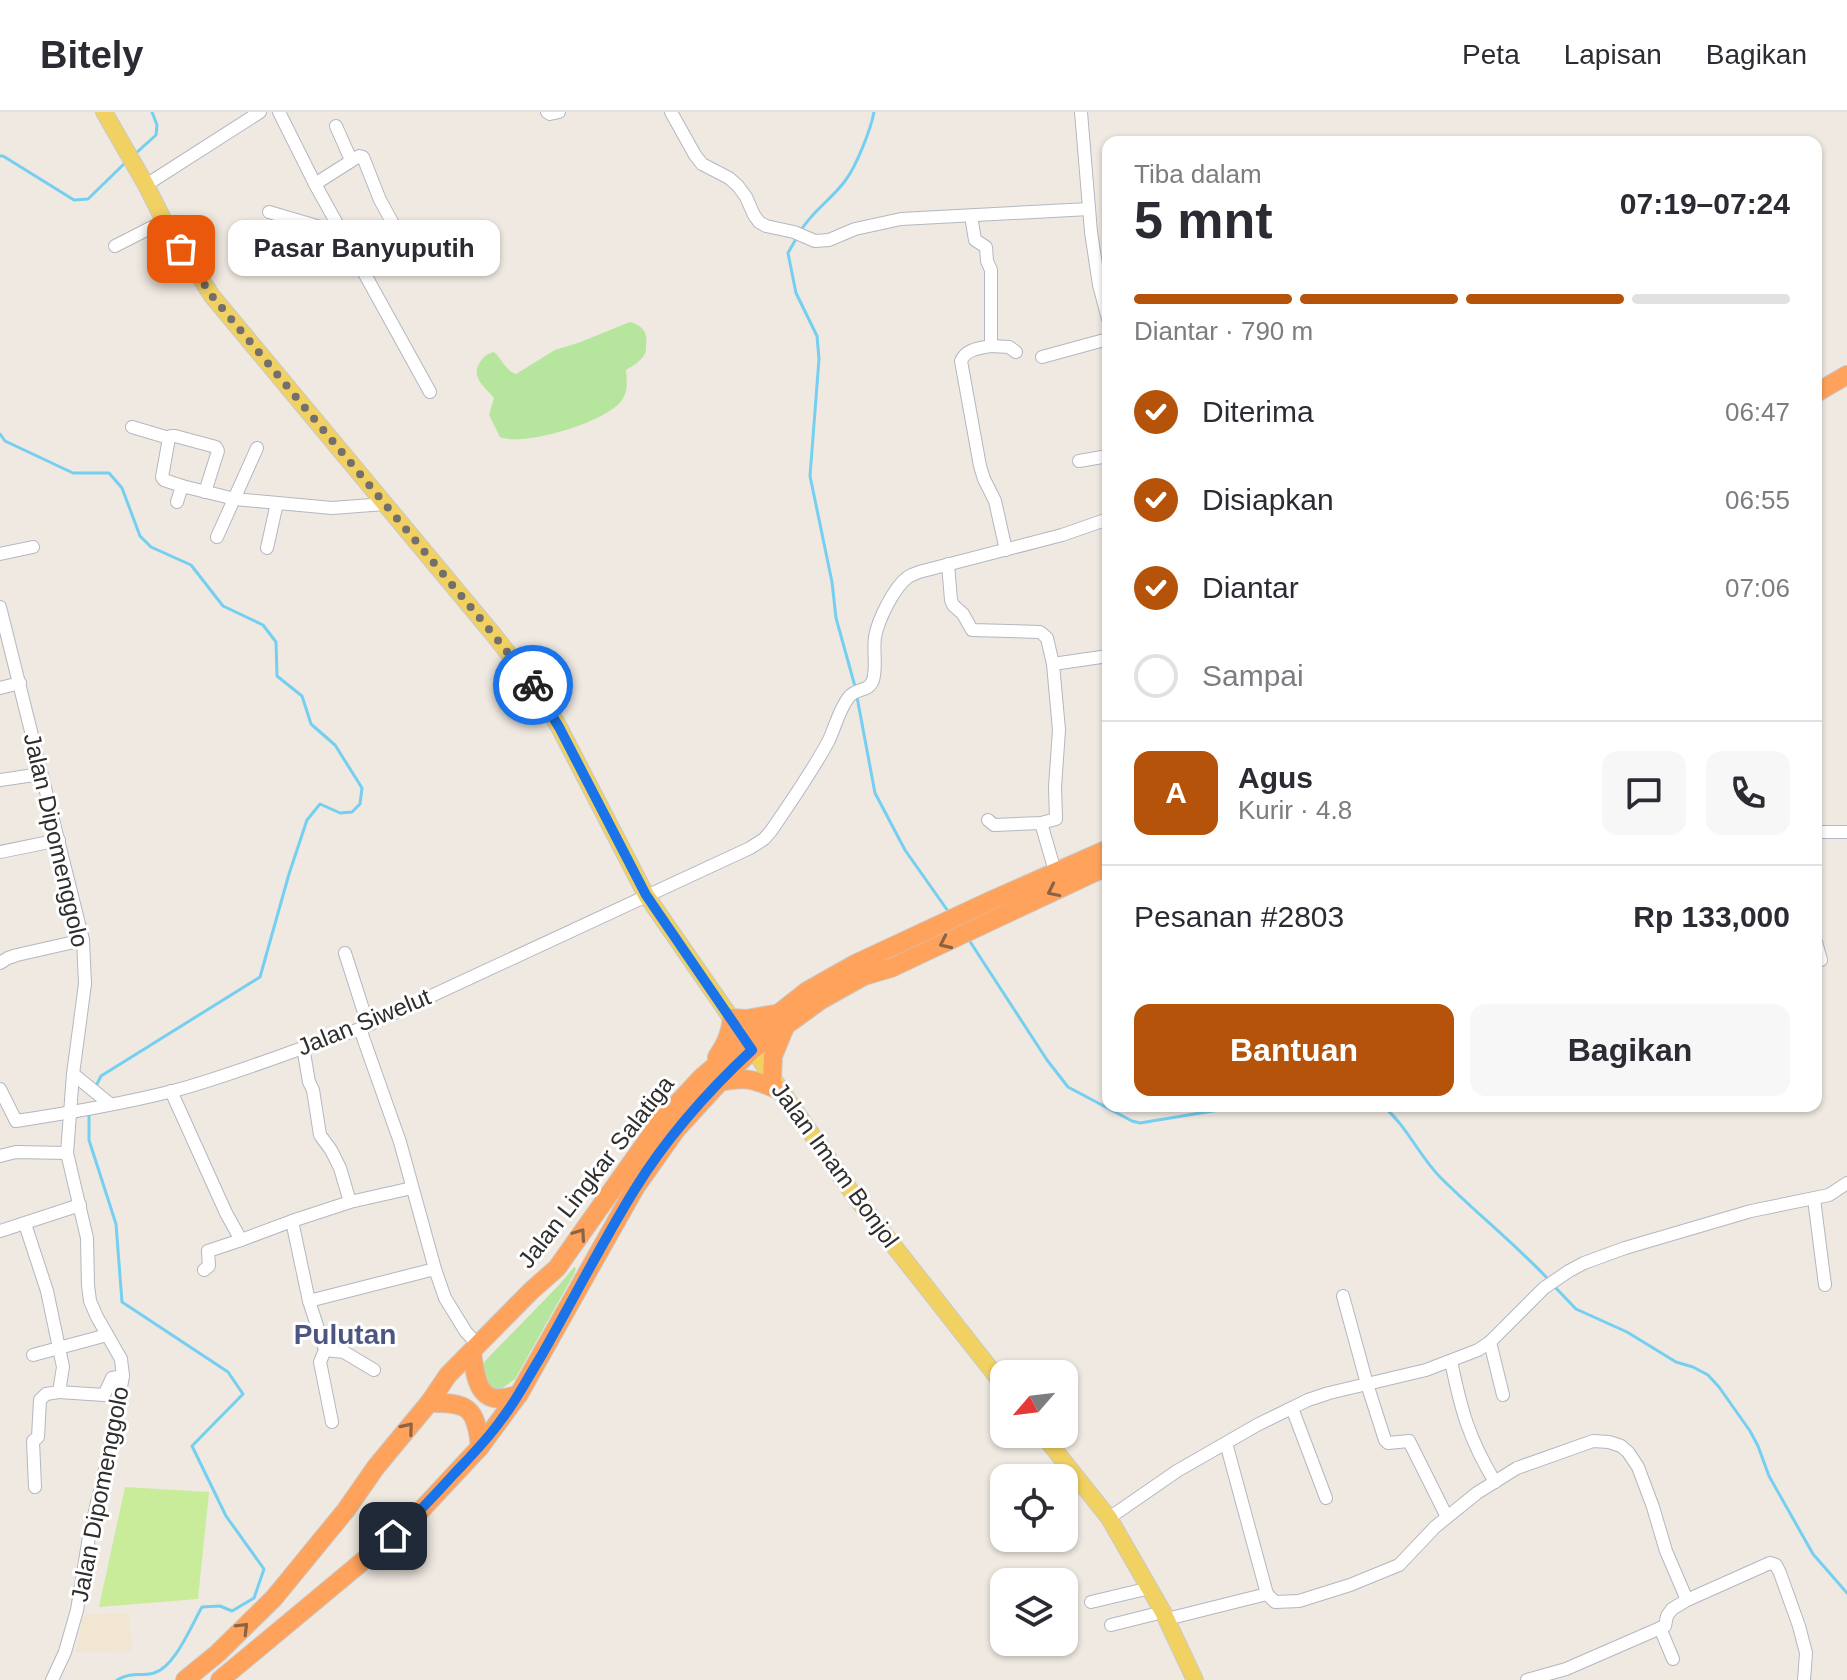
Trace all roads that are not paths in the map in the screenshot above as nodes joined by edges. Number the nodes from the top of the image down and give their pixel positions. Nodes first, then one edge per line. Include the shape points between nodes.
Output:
1 (104, 112) edge
2 (234, 112) edge
3 (260, 112) edge
4 (279, 112) edge
5 (547, 112) edge
6 (559, 112) edge
7 (671, 112) edge
8 (1081, 112) edge
9 (241, 124) junction
10 (336, 126) dead end
11 (351, 160) junction
12 (315, 184) junction
13 (146, 185) junction
14 (1089, 209) junction
15 (269, 212) dead end
16 (971, 216) junction
17 (164, 221) junction
18 (397, 231) dead end
19 (344, 234) junction
20 (115, 246) dead end
21 (1102, 294) edge
22 (1102, 341) edge
23 (991, 346) junction
24 (1016, 352) dead end
25 (1042, 357) dead end
26 (1847, 363) edge
27 (1847, 375) edge
28 (1822, 377) edge
29 (1822, 390) edge
30 (430, 392) dead end
31 (132, 427) dead end
32 (169, 438) junction
33 (257, 448) dead end
34 (1102, 457) edge
35 (1079, 461) dead end
36 (182, 486) junction
37 (205, 492) junction
38 (235, 499) junction
39 (177, 502) dead end
40 (277, 503) junction
41 (385, 504) junction
42 (1102, 521) edge
43 (217, 537) dead end
44 (33, 547) dead end
45 (267, 548) dead end
46 (1006, 550) junction
47 (0, 554) edge
48 (948, 564) junction
49 (0, 607) edge
50 (1102, 657) edge
51 (1053, 664) junction
52 (20, 683) junction
53 (0, 688) edge
54 (41, 774) junction
55 (0, 780) edge
56 (988, 820) dead end
57 (1041, 823) junction
58 (1822, 832) edge
59 (1847, 832) edge
60 (59, 840) junction
61 (1102, 851) edge
62 (0, 852) edge
63 (1102, 868) edge
64 (1055, 871) junction
65 (646, 895) junction
66 (994, 909) junction
67 (83, 940) junction
68 (345, 953) dead end
69 (0, 963) edge
70 (732, 1018) junction
71 (784, 1018) junction
72 (364, 1027) junction
73 (749, 1044) junction
74 (303, 1047) junction
75 (73, 1074) junction
76 (710, 1080) junction
77 (777, 1084) junction
78 (0, 1089) edge
79 (171, 1091) junction
80 (110, 1104) junction
81 (82, 1110) junction
82 (67, 1153) junction
83 (0, 1156) edge
84 (1847, 1183) edge
85 (412, 1188) junction
86 (1814, 1199) junction
87 (350, 1202) junction
88 (80, 1205) junction
89 (292, 1221) junction
90 (25, 1224) junction
91 (0, 1231) edge
92 (241, 1240) junction
93 (435, 1269) junction
94 (204, 1270) dead end
95 (1825, 1285) dead end
96 (1343, 1296) dead end
97 (309, 1301) junction
98 (107, 1335) junction
99 (1490, 1342) junction
100 (58, 1348) junction
101 (475, 1348) junction
102 (325, 1350) junction
103 (33, 1355) dead end
104 (1451, 1361) junction
105 (990, 1368) edge
106 (374, 1370) dead end
107 (123, 1376) junction
108 (1367, 1384) junction
109 (59, 1392) junction
110 (519, 1394) junction
111 (1503, 1395) dead end
112 (429, 1403) junction
113 (1292, 1408) junction
114 (332, 1422) dead end
115 (1226, 1443) junction
116 (480, 1447) junction
117 (1053, 1448) edge
118 (1495, 1482) junction
119 (35, 1487) dead end
120 (1326, 1498) dead end
121 (1447, 1517) junction
122 (1109, 1518) junction
123 (1150, 1588) junction
124 (1267, 1594) junction
125 (1687, 1600) junction
126 (1091, 1602) dead end
127 (1165, 1615) junction
128 (1111, 1625) dead end
129 (1660, 1628) junction
130 (1673, 1659) dead end
131 (1566, 1675) edge
132 (52, 1680) edge
133 (185, 1680) edge
134 (220, 1680) edge
135 (1195, 1680) edge
136 (1527, 1680) edge
137 (1804, 1680) edge

1 - 13 main road, Jalan Imam Bonjol
2 - 9 street
3 - 9 street
4 - 12 street
5 - 6 street
7 - 16 street via 702,164 738,186 766,226 822,242 901,219
8 - 14 street
9 - 13 street
10 - 11 street
11 - 12 street
11 - 18 street via 363,157
12 - 19 street
13 - 17 main road, Jalan Imam Bonjol
14 - 16 street
14 - 21 street
15 - 19 street
16 - 23 street via 975,240 986,247 991,270
17 - 20 street
17 - 41 main road, Jalan Imam Bonjol via 212,296
19 - 30 street
22 - 25 street
23 - 24 street
23 - 46 street via 969,351 961,361 980,466
26 - 28 highway
27 - 29 highway
31 - 32 street
32 - 36 street via 162,477
32 - 37 street via 217,448
33 - 38 street
34 - 35 street
36 - 37 street
36 - 39 street
37 - 38 street
38 - 40 street
38 - 43 street
40 - 41 street via 332,508
40 - 45 street
41 - 65 main road, Jalan Imam Bonjol via 535,687
42 - 46 street
44 - 47 street
46 - 48 street
48 - 51 street via 951,600 969,628 1045,633
48 - 65 street, Jalan Siwelut via 919,572 901,585 875,638 872,682 847,699 810,773 764,839
49 - 52 street, Jalan Dipomenggolo
50 - 51 street
51 - 57 street via 1059,730 1057,817
52 - 53 street
52 - 54 street, Jalan Dipomenggolo
54 - 55 street
54 - 60 street, Jalan Dipomenggolo
56 - 57 street via 994,825
57 - 64 street
58 - 59 street
60 - 62 street
60 - 67 street, Jalan Dipomenggolo
61 - 64 highway, Jalan Lingkar Salatiga
63 -> 66 highway, Jalan Lingkar Salatiga
64 - 66 highway, Jalan Lingkar Salatiga
65 - 70 main road, Jalan Imam Bonjol
65 - 72 street, Jalan Siwelut
66 - 71 highway, Jalan Lingkar Salatiga
67 - 69 street
67 - 75 street, Jalan Dipomenggolo via 85,984
68 - 72 street
70 - 71 highway
70 - 73 main road, Jalan Imam Bonjol
70 - 76 highway
71 - 73 highway, Jalan Lingkar Salatiga
71 - 77 highway via 773,1056
72 - 74 street, Jalan Siwelut
72 - 85 street
73 - 76 highway, Jalan Lingkar Salatiga
73 - 77 main road, Jalan Imam Bonjol
74 - 79 street, Jalan Siwelut
74 - 87 street via 320,1135 340,1168
75 - 80 street
75 - 81 street, Jalan Dipomenggolo
76 - 77 highway via 745,1078
101 -> 76 highway, Jalan Lingkar Salatiga via 557,1268 661,1121
76 - 110 highway, Jalan Lingkar Salatiga via 635,1188
77 - 105 main road, Jalan Imam Bonjol via 853,1194
78 - 81 street, Jalan Siwelut via 16,1121
79 - 80 street, Jalan Siwelut
79 - 92 street
80 - 81 street, Jalan Siwelut
81 - 82 street, Jalan Dipomenggolo
82 - 83 street
82 - 88 street, Jalan Dipomenggolo
84 - 86 street
85 - 87 street
85 - 93 street
86 - 95 street
86 - 99 street via 1691,1228 1569,1271 1544,1288
87 - 89 street
88 - 90 street
88 - 98 street, Jalan Dipomenggolo via 90,1301
89 - 92 street
89 - 97 street
90 - 91 street
90 - 100 street via 47,1291
92 - 94 street via 208,1251 209,1266
93 - 97 street
93 - 101 street via 445,1298
96 - 108 street
97 - 102 street
98 - 100 street
98 - 107 street, Jalan Dipomenggolo via 121,1359
99 - 104 street
99 - 111 street
100 - 103 street
100 - 109 street via 63,1372
101 - 110 highway via 475,1380 481,1389 496,1399
101 - 112 highway, Jalan Lingkar Salatiga
102 - 106 street via 344,1352
102 - 114 street via 320,1362
104 - 108 street
104 - 118 street via 1467,1429
107 - 109 street via 112,1378 104,1395
107 - 132 street, Jalan Dipomenggolo via 77,1610
108 - 113 street
108 - 121 street via 1386,1441 1409,1441
109 - 119 street via 40,1400 38,1437 33,1441
110 - 116 highway, Jalan Lingkar Salatiga
112 - 116 highway via 462,1405 470,1411
133 -> 112 highway, Jalan Lingkar Salatiga via 274,1598
113 - 115 street
113 - 120 street
115 - 122 street
115 - 124 street
116 - 134 highway, Jalan Lingkar Salatiga via 411,1521
117 - 122 main road
118 - 121 street
118 - 125 street via 1572,1447 1593,1441 1621,1446 1638,1467
121 - 124 street via 1399,1565 1385,1572 1299,1601 1275,1602
122 - 123 main road
123 - 126 street
123 - 127 main road
124 - 127 street
125 - 129 street via 1672,1609
125 - 137 street via 1774,1563 1806,1653
127 - 128 street
127 - 135 main road
129 - 130 street
129 - 131 street
131 - 136 street

